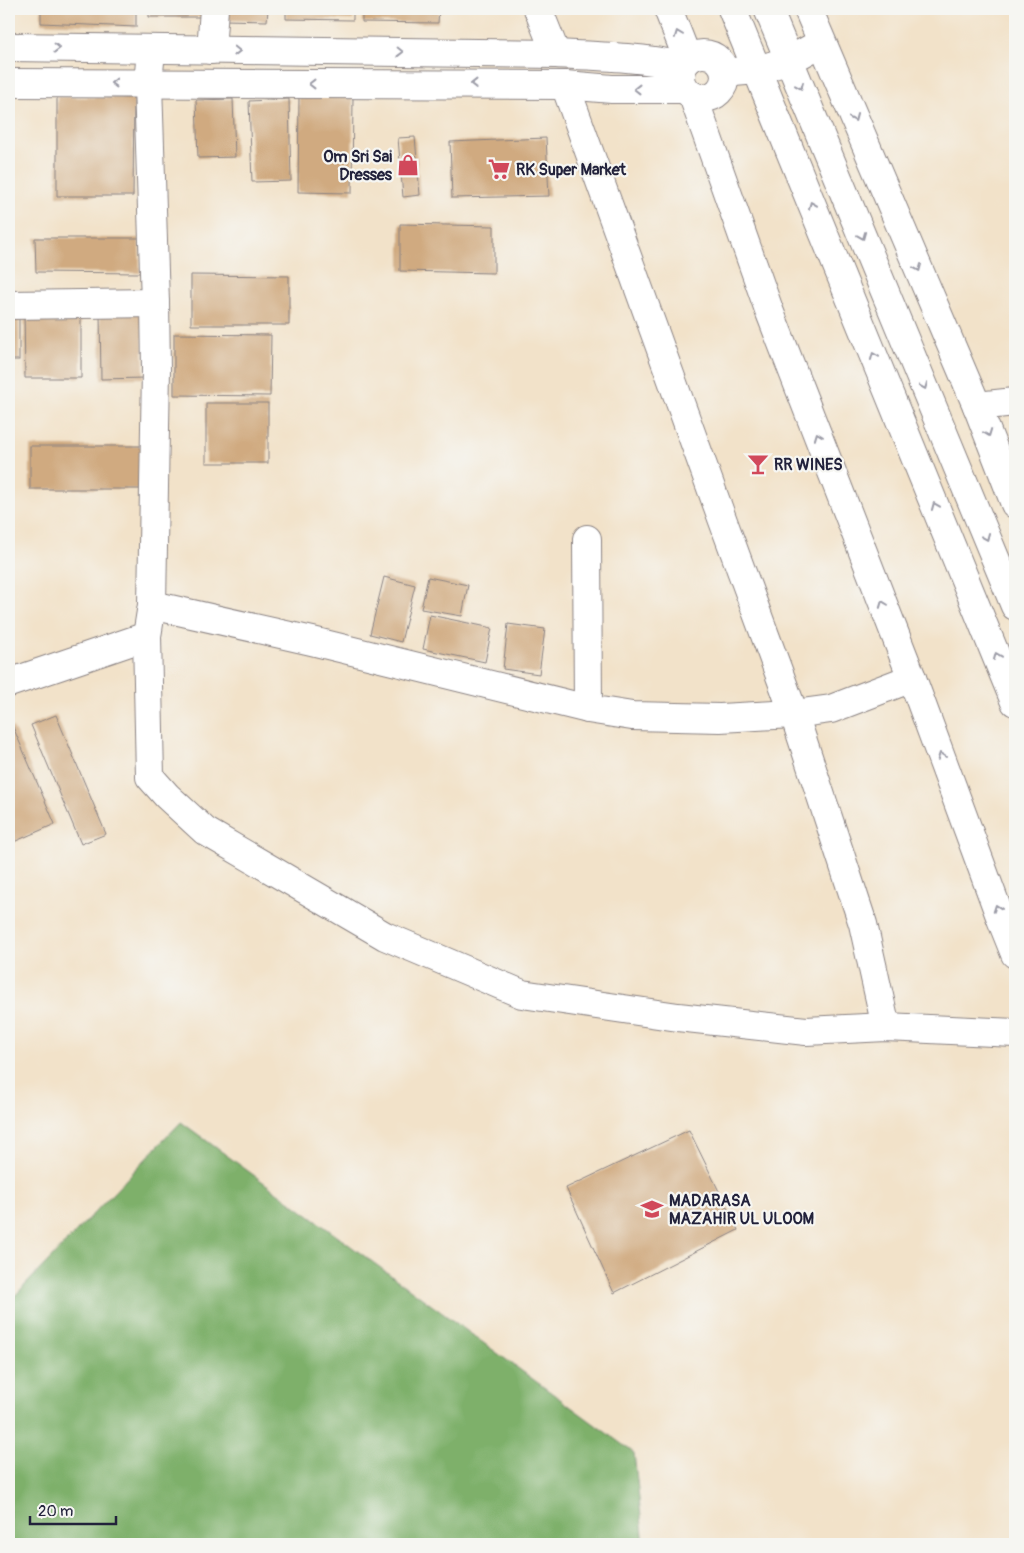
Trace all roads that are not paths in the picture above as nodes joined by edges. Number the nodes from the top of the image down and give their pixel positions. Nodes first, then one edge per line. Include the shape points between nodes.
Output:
1 (214, 9) edge
2 (538, 9) edge
3 (668, 9) edge
4 (732, 9) edge
5 (768, 9) edge
6 (808, 9) edge
7 (821, 43) junction
8 (9, 47) edge
9 (151, 50) junction
10 (211, 50) junction
11 (556, 54) junction
12 (790, 60) junction
13 (757, 70) junction
14 (725, 72) junction
15 (687, 78) junction
16 (9, 83) edge
17 (148, 84) junction
18 (565, 84) junction
19 (155, 303) junction
20 (9, 306) edge
21 (1015, 402) edge
22 (977, 406) junction
23 (1015, 504) edge
24 (587, 539) dead end
25 (152, 605) junction
26 (1015, 606) edge
27 (147, 636) junction
28 (912, 678) junction
29 (9, 683) edge
30 (1015, 702) edge
31 (588, 709) junction
32 (794, 714) junction
33 (1015, 954) edge
34 (886, 1028) junction
35 (1015, 1033) edge

1 - 10 main road
2 - 11 main road
15 -> 3 main road
4 - 13 main road
5 - 12 main road
6 - 7 main road
7 - 12 main road
7 -> 22 main road
8 -> 9 main road
9 - 10 main road
9 - 17 main road
10 -> 11 main road
11 - 15 main road via 660,61
12 - 13 main road
12 -> 26 main road
13 - 14 main road
30 -> 13 main road
14 - 15 main road via 719,60 700,54 694,56
14 - 15 main road via 723,86 713,96 699,98
15 -> 18 main road via 612,89
28 -> 15 main road via 769,310
17 -> 16 main road
18 -> 17 main road
17 - 19 main road
18 - 32 main road
19 - 20 main road
19 - 25 main road
21 - 22 main road
22 -> 23 main road
24 - 31 main road
25 - 27 main road
25 - 31 main road
27 - 29 main road
27 - 34 main road via 150,777 205,831 385,936 522,994 678,1017 806,1031
28 - 32 main road via 831,709
33 -> 28 main road
31 - 32 main road via 642,717 720,718
32 - 34 main road via 863,924
34 - 35 main road

